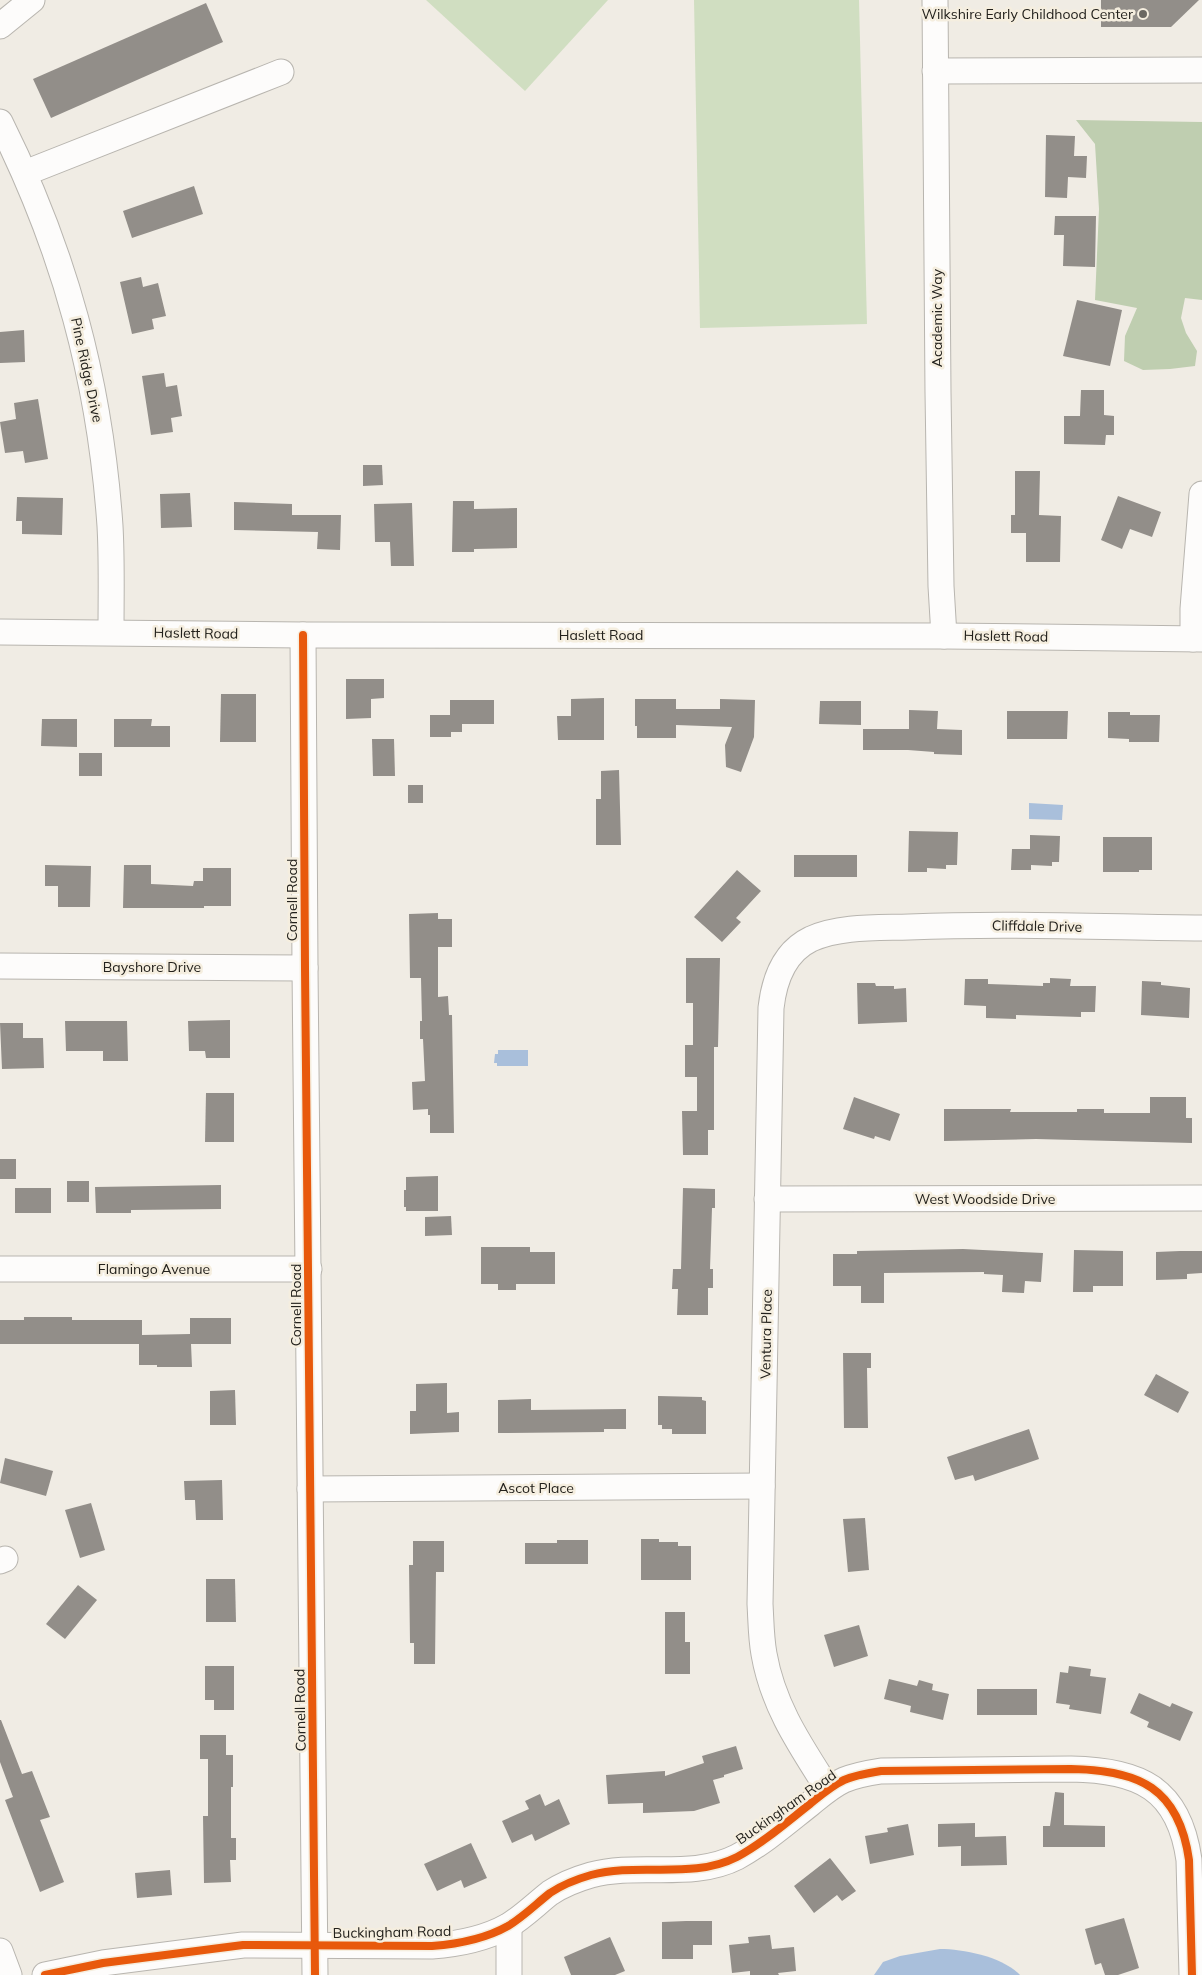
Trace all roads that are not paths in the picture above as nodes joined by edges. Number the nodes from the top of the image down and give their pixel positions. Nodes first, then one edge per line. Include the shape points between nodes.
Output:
1 (32, 0) edge
2 (935, 0) edge
3 (0, 26) edge
4 (1202, 70) edge
5 (935, 71) junction
6 (281, 72) dead end
7 (0, 122) edge
8 (25, 173) junction
9 (1202, 494) edge
10 (0, 632) edge
11 (111, 632) junction
12 (303, 635) junction
13 (944, 636) junction
14 (1197, 639) edge
15 (872, 928) joint
16 (1202, 928) edge
17 (0, 966) edge
18 (305, 968) junction
19 (1202, 1198) edge
20 (767, 1199) junction
21 (0, 1269) edge
22 (309, 1269) junction
23 (762, 1486) junction
24 (310, 1489) junction
25 (828, 1788) junction
26 (509, 1926) junction
27 (315, 1945) junction
28 (0, 1951) edge
29 (9, 1975) edge
30 (45, 1975) edge
31 (316, 1975) edge
32 (509, 1975) edge
33 (1192, 1975) edge

1 - 3 street
2 - 5 street, Academic Way
4 - 5 street
5 - 13 street, Academic Way
6 - 8 street
7 - 8 street, Pine Ridge Drive
8 - 11 street, Pine Ridge Drive via 74,307 96,410 110,527
9 - 14 street via 1193,609
10 - 11 street, Haslett Road
11 - 12 street, Haslett Road
12 - 13 street, Haslett Road
12 - 18 street, Cornell Road
13 - 14 street, Haslett Road
15 - 16 street, Cliffdale Drive via 960,925
15 - 20 street, Ventura Place via 810,940 788,957 781,969 771,1008
17 - 18 street, Bayshore Drive
18 - 22 street, Cornell Road
19 - 20 street, West Woodside Drive
20 - 23 street, Ventura Place
21 - 22 street, Flamingo Avenue
22 - 24 street, Cornell Road
23 - 24 street, Ascot Place
23 - 25 street, Ventura Place via 760,1604 763,1652 789,1728
24 - 27 street, Cornell Road
25 - 26 street, Buckingham Road via 736,1857 701,1868 606,1871 590,1875 552,1892
25 - 33 street, Buckingham Road via 854,1776 881,1771 1093,1769 1135,1777 1163,1797 1174,1811 1186,1841
26 - 27 street, Buckingham Road via 459,1944
26 - 32 street
27 - 30 street, Buckingham Road via 234,1946 103,1963
27 - 31 street, Cornell Road
28 - 29 street

